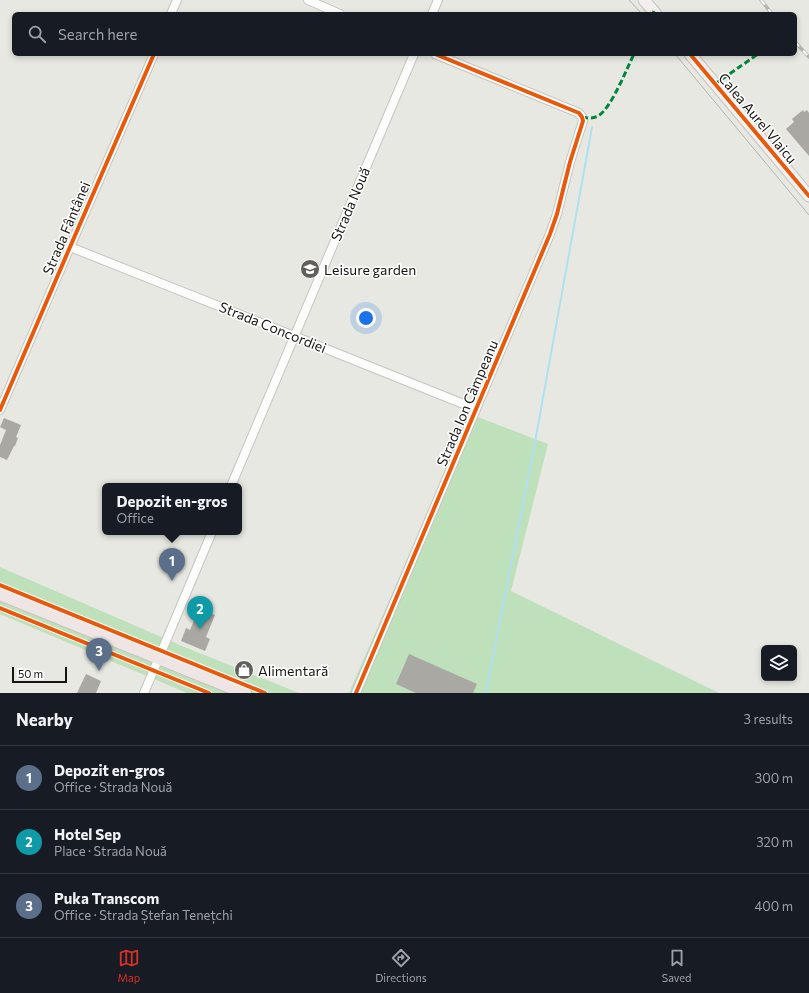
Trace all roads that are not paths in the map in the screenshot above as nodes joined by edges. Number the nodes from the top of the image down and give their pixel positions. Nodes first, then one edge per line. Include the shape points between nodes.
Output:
1 (177, 0) edge
2 (308, 0) edge
3 (438, 0) edge
4 (644, 0) edge
5 (172, 12) edge
6 (335, 12) edge
7 (433, 12) edge
8 (654, 12) edge
9 (153, 56) edge
10 (413, 56) edge
11 (440, 56) edge
12 (692, 56) edge
13 (809, 196) edge
14 (70, 247) junction
15 (294, 336) junction
16 (476, 409) junction
17 (0, 410) edge
18 (232, 483) edge
19 (211, 535) edge
20 (0, 594) edge
21 (158, 658) junction
22 (144, 693) edge
23 (245, 693) edge
24 (356, 693) edge

1 - 5 street
2 - 6 street
3 - 7 street
4 - 8 main road
9 - 14 street, Strada Fântânei
10 - 15 street, Strada Nouă
11 - 16 street, Strada Ion Câmpeanu via 579,113 583,120 547,243
12 - 13 main road, Calea Aurel Vlaicu
14 - 15 street, Strada Concordiei
14 - 17 street, Strada Fântânei
15 - 16 street, Strada Concordiei
15 - 18 street, Strada Nouă
16 - 24 street, Strada Ion Câmpeanu
19 - 21 street
20 - 21 highway
21 - 22 street
21 - 23 highway

